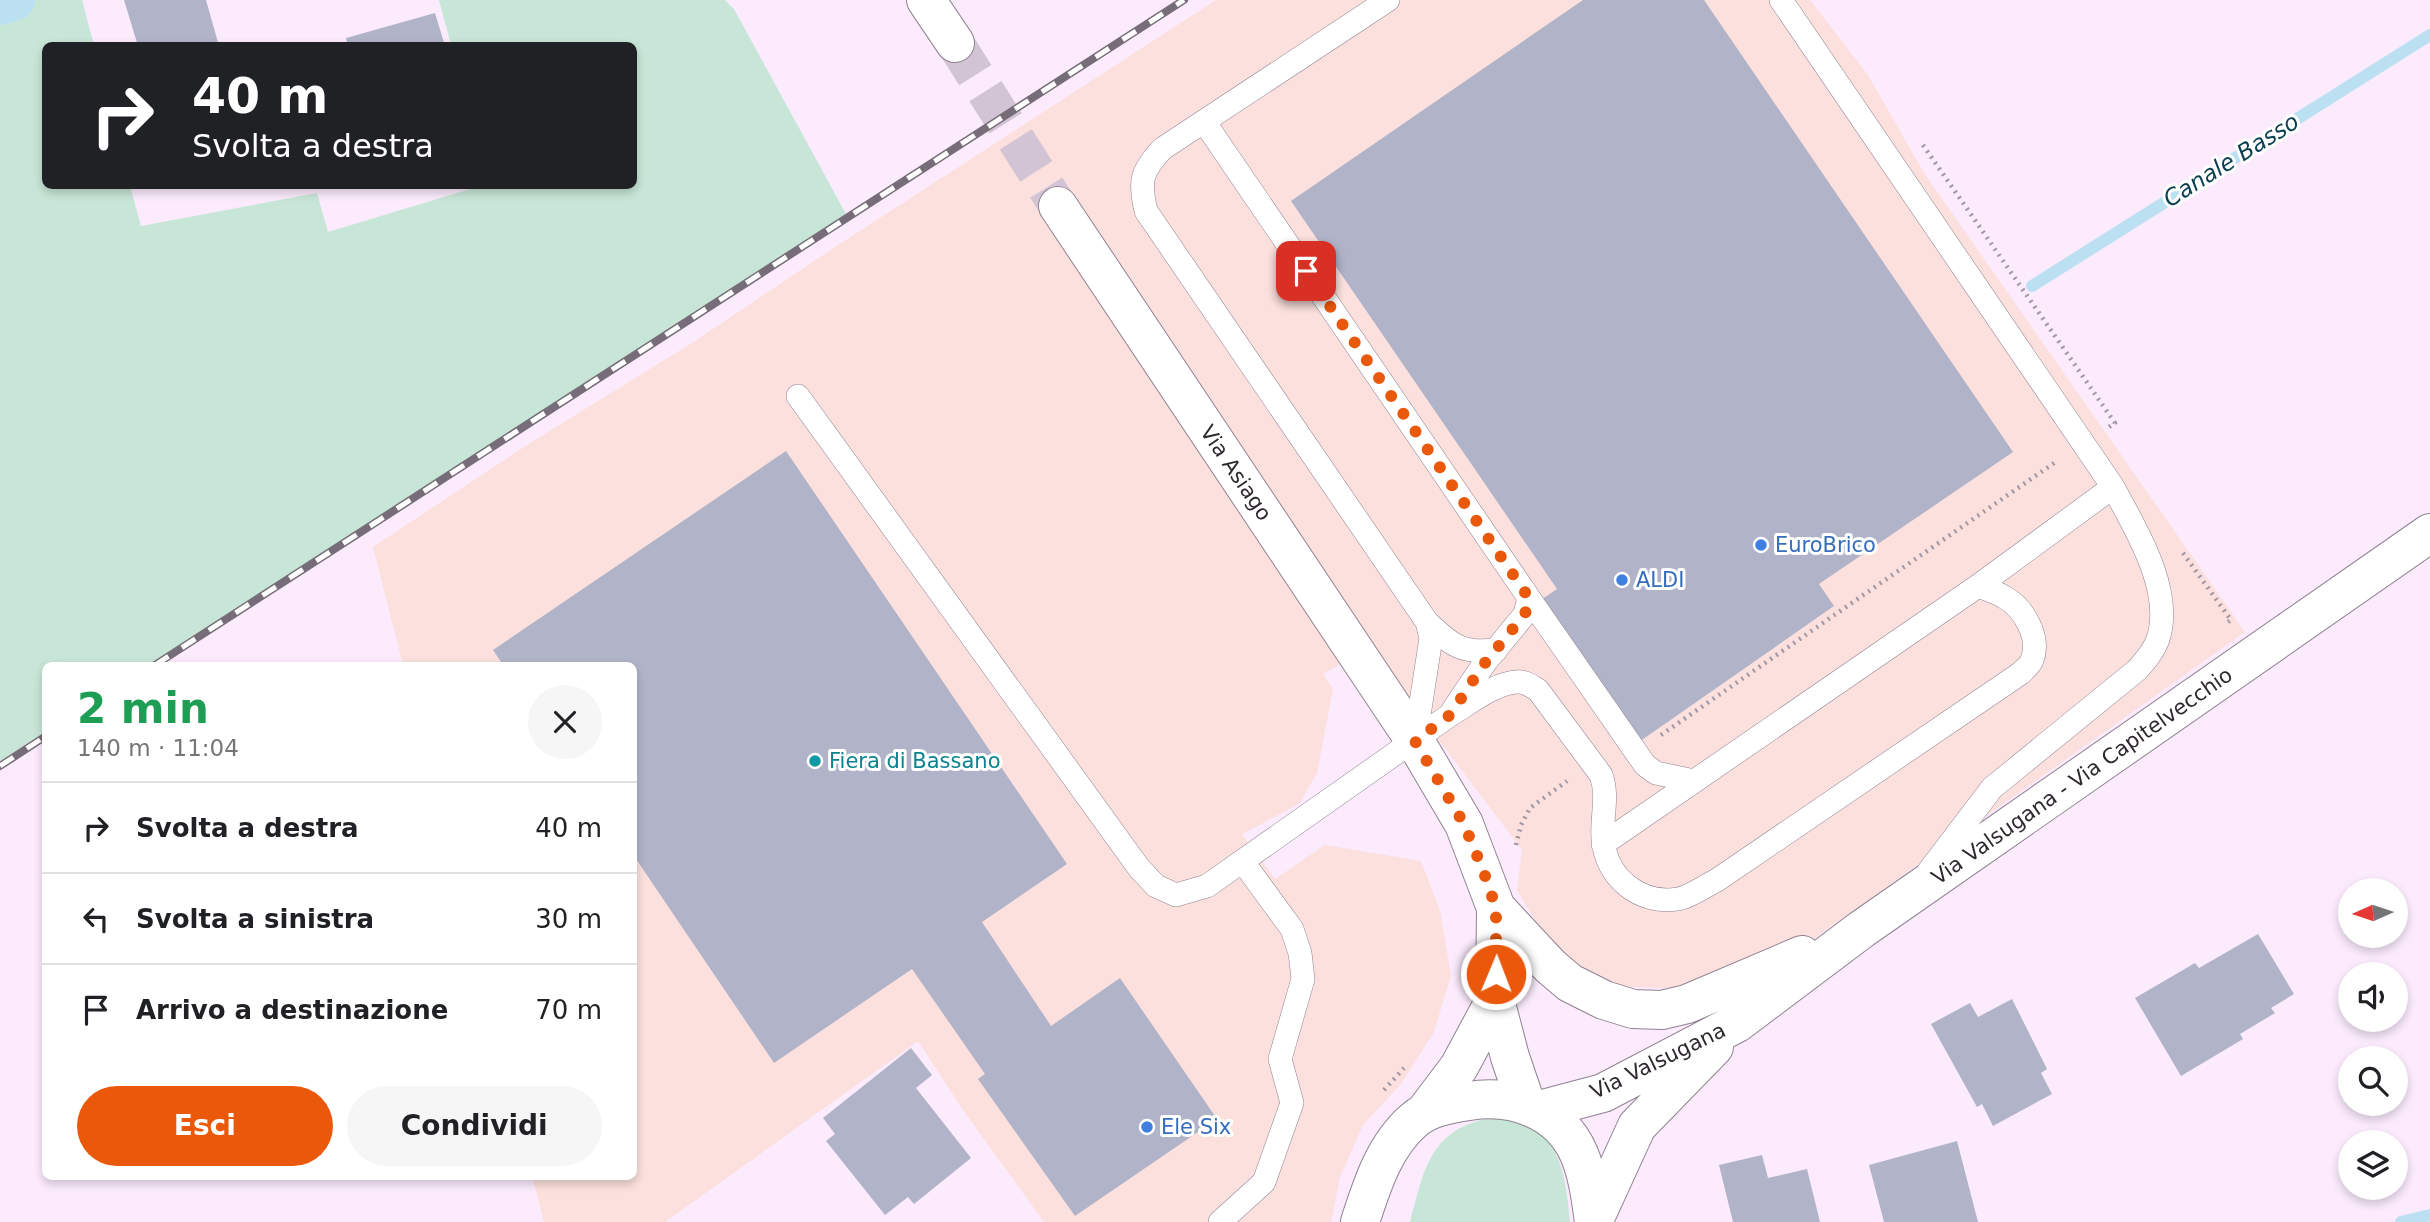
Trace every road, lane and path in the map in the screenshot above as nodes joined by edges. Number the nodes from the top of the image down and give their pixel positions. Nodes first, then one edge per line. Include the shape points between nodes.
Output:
1 (926, 0) edge
2 (1388, 0) edge
3 (1781, 0) edge
4 (955, 43) tunnel mouth
5 (1205, 122) junction
6 (1916, 135) dead end
7 (1058, 206) tunnel mouth
8 (798, 396) dead end
9 (2099, 433) dead end
10 (2059, 460) dead end
11 (2113, 487) junction
12 (2430, 533) edge
13 (1978, 586) junction
14 (1529, 598) junction
15 (1427, 622) junction
16 (1496, 650) junction
17 (1450, 715) junction
18 (1653, 740) dead end
19 (1415, 741) junction
20 (1578, 774) dead end
21 (1694, 781) junction
22 (1518, 842) dead end
23 (1603, 844) junction
24 (1244, 862) junction
25 (1909, 898) junction
26 (1496, 908) junction
27 (1862, 929) junction
28 (1495, 1000) junction
29 (1737, 1023) junction
30 (1407, 1066) dead end
31 (1380, 1094) dead end
32 (1533, 1107) junction
33 (1425, 1112) junction
34 (1594, 1221) edge
35 (1220, 1222) edge
36 (1360, 1222) edge

1 - 4 main road
2 - 5 lane
3 - 11 lane
5 - 14 lane
5 - 15 lane via 1162,149 1147,166 1146,211
6 - 9 path via 2115,423
7 - 19 main road, Via Asiago
8 - 24 lane via 1156,886 1176,895 1207,886
10 - 18 path
11 - 13 lane
11 - 25 lane via 2146,550 2159,594 2162,617 2158,639 2137,670 1992,788
12 - 25 main road, Via Valsugana - Via Capitelvecchio
13 - 21 lane
13 - 23 lane via 2006,598 2031,628 2032,660 2021,673 1717,880 1680,899 1640,896 1609,864
14 - 16 lane via 1525,614
14 - 21 lane via 1645,765 1656,774
15 - 16 lane via 1463,649
15 - 19 lane via 1431,638
16 - 17 lane
17 - 19 lane
17 - 23 lane via 1506,684 1527,683 1538,690 1601,775 1605,788
19 - 24 lane
19 - 26 main road, Via Asiago via 1464,824
20 - 22 path via 1530,808
21 - 23 lane
24 - 35 lane via 1292,929 1303,979 1280,1059 1292,1103 1264,1182
25 - 27 main road, Via Valsugana - Via Capitelvecchio
26 - 27 main road via 1570,983 1633,1009 1662,1010 1687,1004
26 - 28 main road
27 - 29 main road, Via Valsugana - Via Capitelvecchio
28 - 32 main road via 1510,1057
28 - 33 main road via 1460,1068
29 - 32 main road, Via Valsugana via 1603,1093
29 - 34 main road via 1637,1126
30 - 31 path
32 - 33 main road, Via Valsugana via 1477,1099
32 - 34 main road via 1562,1128 1578,1153
33 - 36 main road, Via Valsugana via 1393,1143

